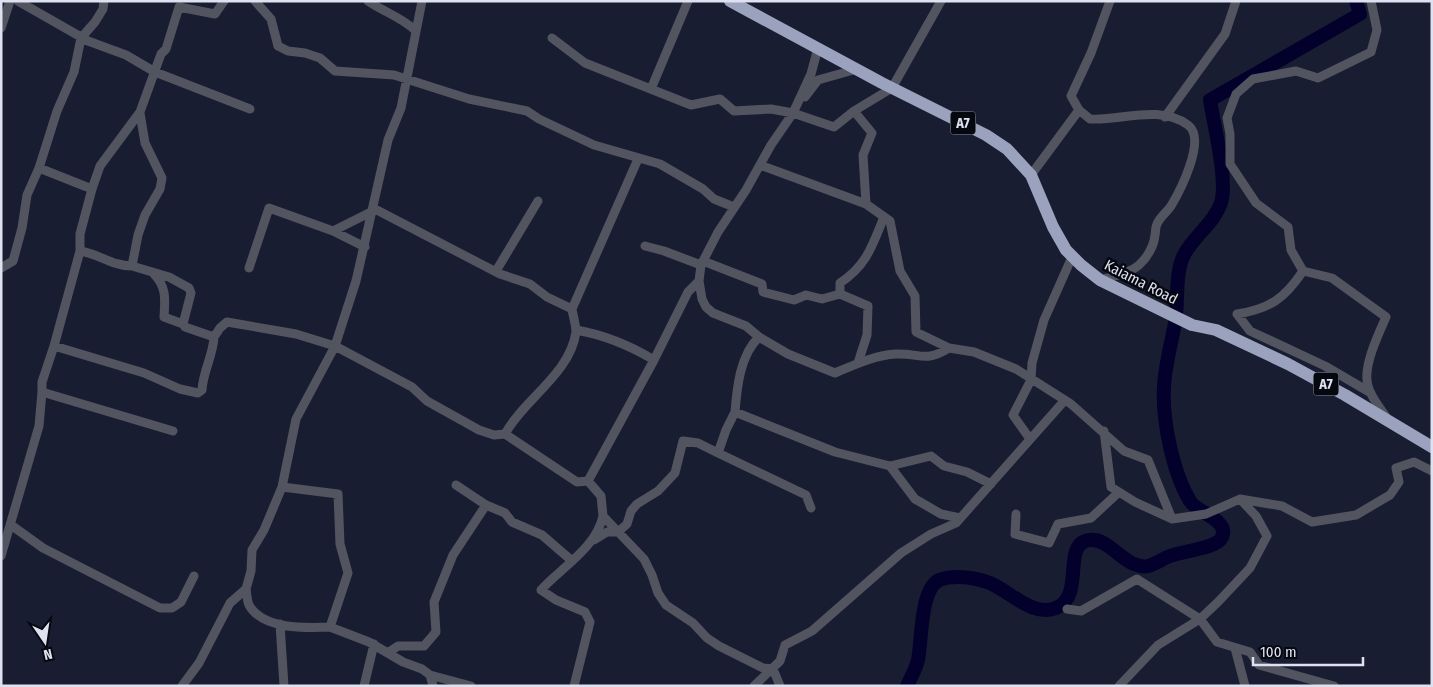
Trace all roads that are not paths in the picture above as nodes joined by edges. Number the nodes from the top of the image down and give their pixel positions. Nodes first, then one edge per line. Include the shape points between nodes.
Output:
1 (10, 1) edge
2 (18, 1) edge
3 (104, 1) edge
4 (224, 1) edge
5 (255, 1) edge
6 (368, 1) edge
7 (688, 1) edge
8 (730, 1) edge
9 (941, 1) edge
10 (1110, 1) edge
11 (1236, 1) edge
12 (1371, 1) edge
13 (179, 4) edge
14 (422, 4) edge
15 (398, 18) junction
16 (1, 28) edge
17 (416, 30) junction
18 (81, 38) junction
19 (552, 38) dead end
20 (818, 48) junction
21 (857, 69) junction
22 (155, 72) junction
23 (405, 79) junction
24 (892, 88) junction
25 (651, 89) junction
26 (250, 109) dead end
27 (1079, 110) junction
28 (854, 111) junction
29 (140, 112) junction
30 (793, 113) junction
31 (1165, 117) junction
32 (638, 158) junction
33 (760, 165) junction
34 (39, 168) junction
35 (1031, 175) junction
36 (92, 189) junction
37 (538, 201) dead end
38 (866, 204) junction
39 (734, 207) junction
40 (373, 209) junction
41 (884, 217) junction
42 (333, 231) junction
43 (645, 246) dead end
44 (365, 247) junction
45 (80, 250) junction
46 (1072, 257) junction
47 (702, 263) junction
48 (132, 266) junction
49 (1, 268) edge
50 (249, 268) dead end
51 (496, 271) junction
52 (1303, 271) junction
53 (154, 274) junction
54 (1100, 280) junction
55 (699, 281) junction
56 (840, 294) junction
57 (572, 309) junction
58 (183, 324) junction
59 (576, 330) junction
60 (214, 337) junction
61 (759, 337) junction
62 (54, 346) junction
63 (335, 346) junction
64 (949, 348) junction
65 (654, 360) junction
66 (858, 363) junction
67 (1031, 380) junction
68 (42, 392) junction
69 (1371, 393) junction
70 (1064, 400) junction
71 (735, 412) junction
72 (1390, 422) junction
73 (174, 431) dead end
74 (1104, 431) junction
75 (505, 434) junction
76 (1030, 439) junction
77 (1432, 447) edge
78 (718, 453) junction
79 (890, 466) junction
80 (1432, 471) edge
81 (588, 482) junction
82 (991, 484) junction
83 (456, 485) dead end
84 (282, 487) junction
85 (1119, 492) junction
86 (1240, 499) junction
87 (486, 505) junction
88 (811, 508) dead end
89 (1016, 514) dead end
90 (603, 516) junction
91 (960, 518) junction
92 (1172, 519) junction
93 (11, 525) junction
94 (618, 532) junction
95 (592, 541) junction
96 (1, 556) edge
97 (570, 560) junction
98 (194, 576) dead end
99 (246, 589) junction
100 (1067, 609) dead end
101 (1200, 619) junction
102 (280, 624) junction
103 (330, 627) junction
104 (374, 644) junction
105 (1235, 648) junction
106 (389, 652) junction
107 (773, 669) junction
108 (430, 675) junction
109 (182, 686) edge
110 (284, 686) edge
111 (364, 686) edge
112 (433, 686) edge
113 (471, 686) edge
114 (574, 686) edge
115 (754, 686) edge
116 (780, 686) edge
117 (1118, 686) edge
118 (1244, 686) edge
119 (1334, 686) edge

1 - 16 street
2 - 18 street
3 - 18 street via 95,22
4 - 13 street via 215,14
5 - 23 street via 271,19 278,46 320,58 334,71 394,75
6 - 15 street
7 - 25 street
8 - 20 highway, Kaiama Road / A7
9 - 24 street
10 - 27 street via 1071,96
11 - 31 street via 1225,34
12 - 52 street via 1377,30 1371,52 1318,78 1296,71 1253,79 1236,94 1227,118 1230,164 1256,203 1288,227 1291,250
13 - 22 street via 166,49
14 - 15 street via 412,14
14 - 17 street
15 - 17 street
17 - 23 street
18 - 22 street via 126,55
18 - 34 street via 74,72 57,111
19 - 25 street via 586,63
20 - 21 highway, Kaiama Road / A7
20 - 30 street
21 - 24 highway, Kaiama Road / A7
21 - 30 street via 818,80
22 - 26 street
22 - 29 street
23 - 32 street via 469,99 527,110 538,119 594,145
23 - 40 street
24 - 28 street
24 - 35 highway, Kaiama Road / A7 via 986,134 1017,158
25 - 30 street via 691,105 720,99 734,110 772,109
27 - 31 street via 1090,119 1135,114
27 - 35 street
28 - 30 street via 834,127
28 - 38 street via 872,133 864,155
29 - 36 street via 100,166
29 - 48 street via 145,144 162,178 138,235
30 - 33 street
31 - 54 street via 1183,122 1192,130 1195,142 1190,165 1171,206 1158,222 1153,245 1144,259 1133,269
32 - 39 street via 680,174 714,199
32 - 57 street
33 - 38 street
33 - 39 street
34 - 36 street
34 - 49 street via 27,195 13,261
35 - 46 highway, Kaiama Road / A7 via 1053,228
36 - 45 street via 80,234
37 - 51 street
38 - 41 street
39 - 47 street
40 - 42 street
40 - 44 street
40 - 51 street
41 - 56 street via 867,260 840,283
41 - 64 street via 890,221 900,271 915,296 916,332
42 - 44 street
42 - 50 street via 269,208
43 - 47 street
44 - 63 street
45 - 48 street via 95,253 116,264
45 - 62 street
46 - 54 highway, Kaiama Road / A7
46 - 67 street via 1044,320 1032,363
47 - 55 street
47 - 56 street via 762,284 763,292 794,300 806,295 822,299
48 - 53 street
51 - 57 street via 530,284
52 - 69 street via 1332,278 1386,316 1373,349 1367,380
52 - 69 street via 1289,292 1258,311 1237,314 1250,331 1325,366
53 - 58 street via 166,290 164,317
53 - 58 street via 169,277 189,288 191,293
54 - 72 highway, Kaiama Road / A7 via 1192,325 1216,330 1268,354 1345,394
55 - 61 street via 706,307 746,326
55 - 65 street via 688,292
56 - 66 street via 868,306 867,334
57 - 59 street
58 - 60 street
59 - 65 street via 632,346
59 - 75 street via 572,347 552,377 510,424
60 - 62 street via 211,361 203,376 202,390 198,393
60 - 63 street via 227,322 296,334
61 - 66 street via 798,359 835,373
61 - 71 street via 750,346 742,370
62 - 68 street via 42,382
63 - 75 street via 412,387 427,402 479,430 494,435
63 - 84 street via 296,419
64 - 66 street via 935,357 895,354
64 - 67 street via 974,352 1016,369
65 - 81 street
67 - 70 street
67 - 76 street via 1013,415
68 - 73 street
68 - 93 street via 39,426
69 - 72 street
70 - 74 street
70 - 76 street
71 - 78 street
71 - 79 street via 834,452
72 - 77 highway, Kaiama Road / A7
74 - 85 street via 1111,487
74 - 92 street via 1124,451 1148,460
75 - 81 street via 577,482
76 - 82 street
78 - 88 street via 806,495
78 - 94 street via 698,443 683,441 675,473 658,491 637,504 630,512 627,524
79 - 82 street via 931,456 944,466 968,472
79 - 91 street via 915,499 941,514
80 - 86 street via 1414,462 1396,468 1399,482 1390,495 1356,515 1312,522 1282,506
81 - 90 street via 602,496
82 - 91 street
83 - 87 street
84 - 99 street via 252,550 252,571
84 - 103 street via 338,494 340,544 348,573
85 - 89 street via 1091,518 1058,524 1049,543 1015,534
85 - 92 street
86 - 92 street via 1206,514
86 - 101 street via 1256,516 1267,536 1250,568
87 - 97 street via 505,513 512,522 542,535
87 - 106 street via 453,554 434,602 436,632 424,646 398,646
90 - 94 street
90 - 95 street
91 - 107 street via 901,553 812,631 785,645 780,661
93 - 96 street
93 - 98 street via 43,548 160,608 172,608 181,602
94 - 95 street via 607,532
94 - 107 street via 646,562 666,605 693,623 718,646 763,668
95 - 97 street
97 - 114 street via 542,590 556,600 585,612 590,622
99 - 102 street via 249,605 262,617
99 - 109 street via 230,603 199,663
100 - 101 street via 1081,611 1137,579
101 - 105 street via 1217,642
101 - 117 street via 1158,645
102 - 103 street
102 - 110 street
103 - 104 street
104 - 106 street
104 - 111 street
105 - 118 street
105 - 119 street via 1250,652 1260,666
106 - 108 street
107 - 115 street
107 - 116 street
108 - 112 street
108 - 113 street

